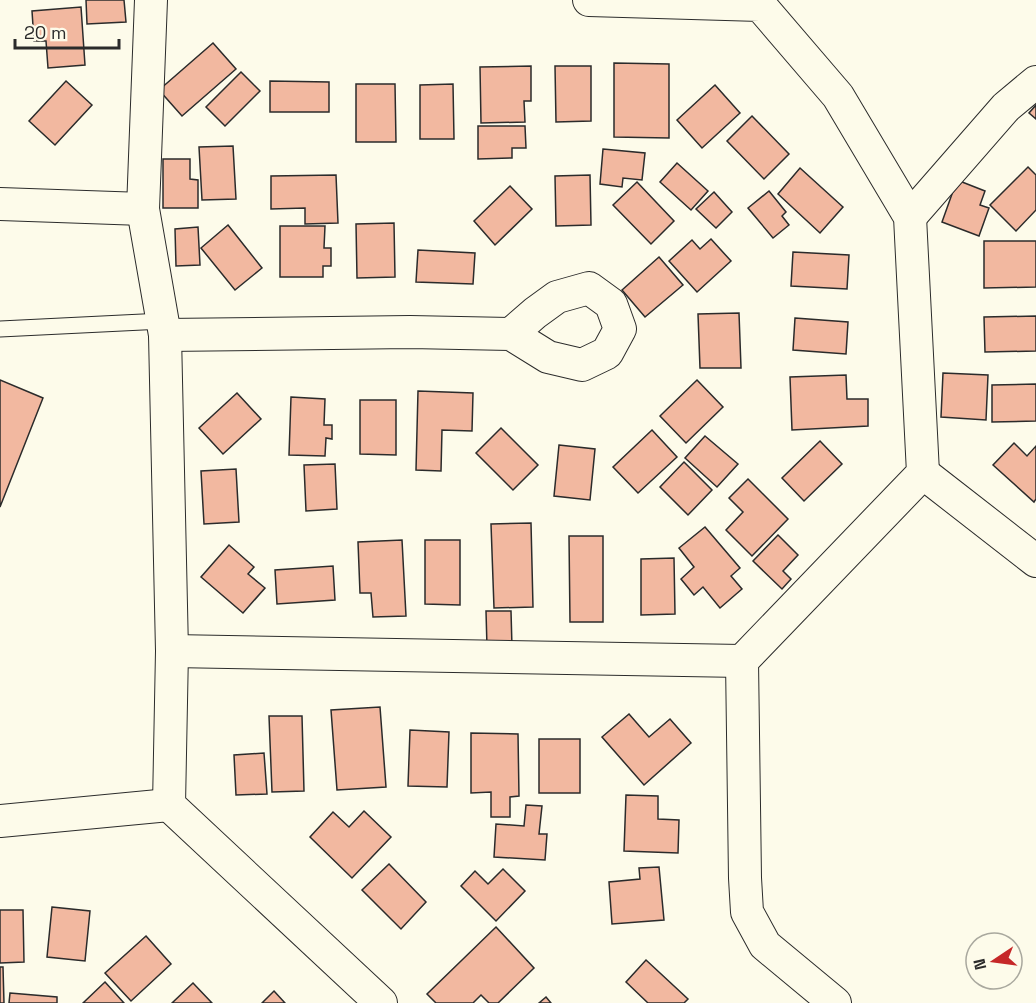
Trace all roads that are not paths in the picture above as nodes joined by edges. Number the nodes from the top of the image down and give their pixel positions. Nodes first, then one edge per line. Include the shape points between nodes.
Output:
1 (151, 0) edge
2 (588, 0) edge
3 (763, 3) edge
4 (1036, 82) edge
5 (0, 204) edge
6 (143, 209) junction
7 (910, 217) junction
8 (164, 328) junction
9 (0, 329) edge
10 (512, 334) dead end
11 (923, 473) junction
12 (1036, 561) edge
13 (172, 651) junction
14 (742, 661) junction
15 (169, 805) junction
16 (0, 821) edge
17 (381, 1003) edge
18 (835, 1003) edge

1 - 6 street
2 - 3 street
3 - 7 street via 838,96
4 - 7 street via 1006,108
5 - 6 street
6 - 8 street
7 - 11 street
8 - 9 lane
8 - 10 street
8 - 13 street
11 - 12 street
11 - 14 street
13 - 14 street
13 - 15 street
14 - 18 street via 747,912 765,945
15 - 16 street
15 - 17 street

